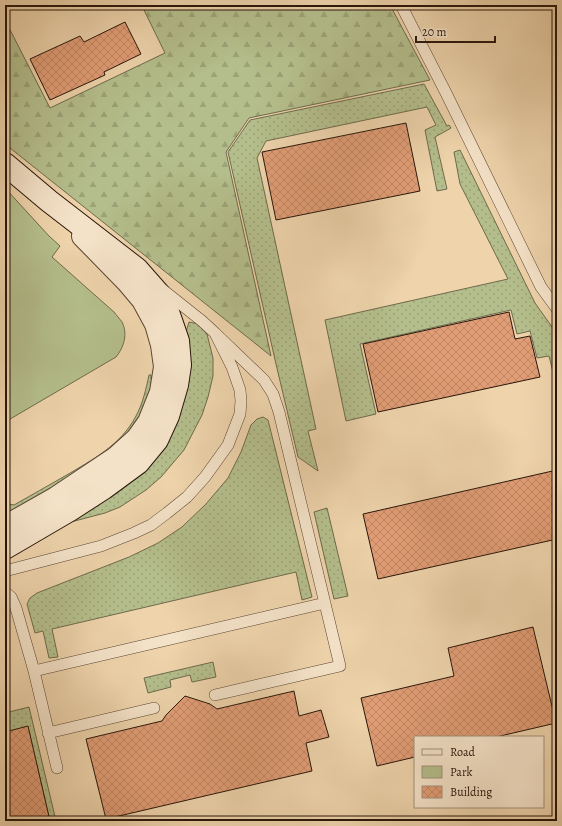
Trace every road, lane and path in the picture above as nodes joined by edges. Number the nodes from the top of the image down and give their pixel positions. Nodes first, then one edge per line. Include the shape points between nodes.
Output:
1 (401, 5) edge
2 (7, 166) edge
3 (49, 201) junction
4 (137, 269) junction
5 (557, 309) edge
6 (214, 333) junction
7 (5, 526) edge
8 (5, 548) edge
9 (5, 570) edge
10 (5, 592) edge
11 (325, 603) junction
12 (34, 671) junction
13 (215, 695) dead end
14 (154, 708) dead end
15 (48, 733) junction
16 (57, 768) dead end

1 - 5 lane via 541,287
2 - 3 street
3 - 4 street
3 - 7 street via 143,300 156,324 165,367 161,392 149,422 137,439 116,458 56,498
4 - 6 lane
4 - 8 street via 159,294 178,341 180,365 177,385 160,434 138,463 104,488
6 - 9 lane via 232,367 241,401 240,414 228,445 205,477 187,497 167,513 134,533 101,546
6 - 11 lane via 264,380 273,394
10 - 12 lane via 11,597 16,608
11 - 12 lane
11 - 13 lane via 340,666
12 - 15 lane
14 - 15 lane
15 - 16 lane

